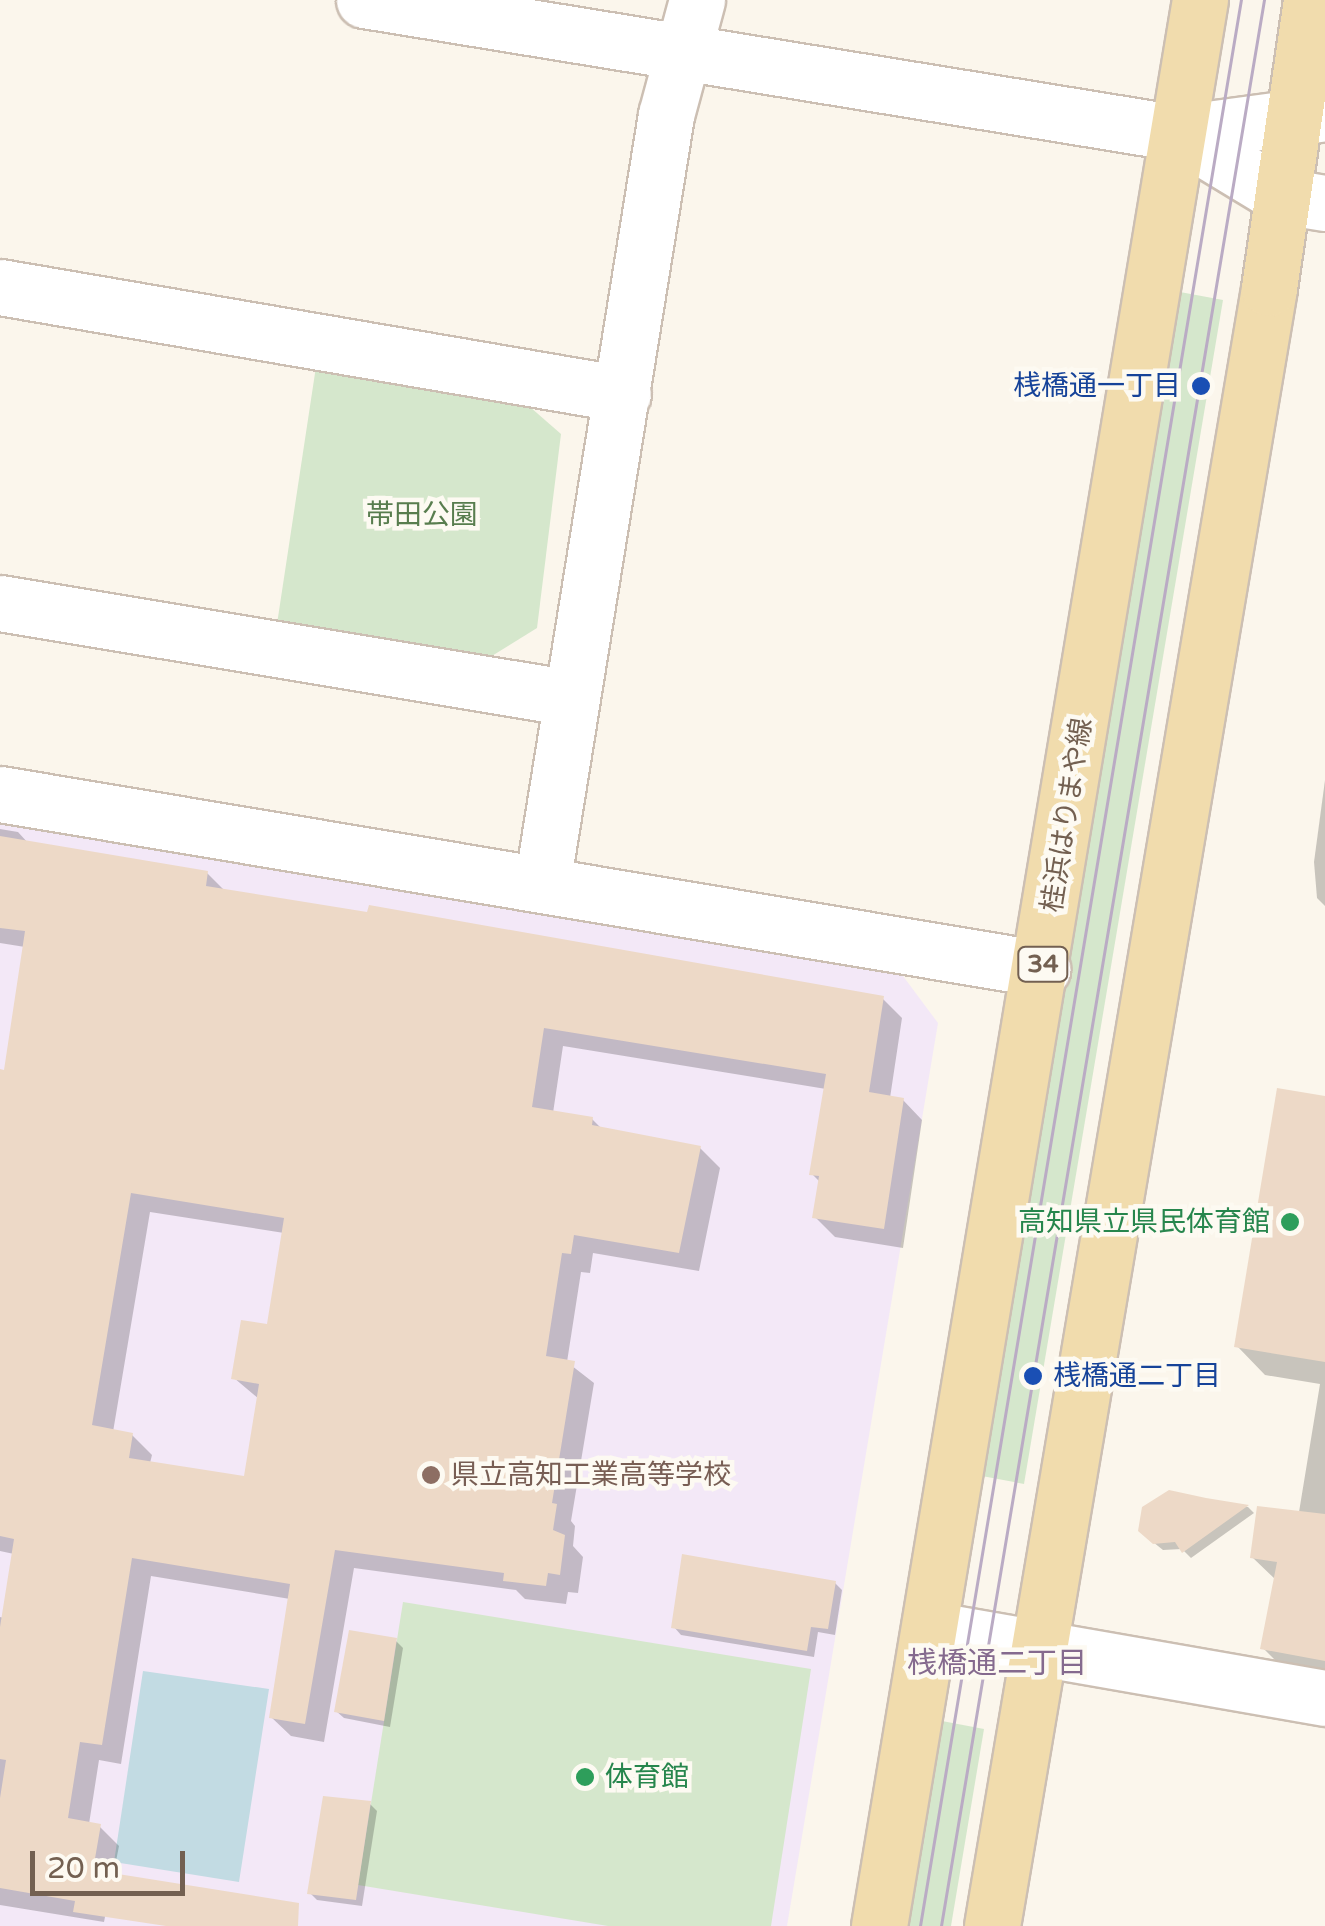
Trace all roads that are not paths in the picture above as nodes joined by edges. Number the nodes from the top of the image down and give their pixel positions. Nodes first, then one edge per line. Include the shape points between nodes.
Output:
1 (364, 0) edge
2 (697, 0) edge
3 (1200, 0) edge
4 (1311, 0) edge
5 (684, 54) junction
6 (1308, 117) edge
7 (1178, 133) junction
8 (1303, 200) edge
9 (0, 287) edge
10 (624, 394) junction
11 (0, 603) edge
12 (570, 698) junction
13 (0, 794) edge
14 (542, 884) junction
15 (1042, 969) junction
16 (930, 1629) junction
17 (1038, 1650) junction
18 (1325, 1698) edge
19 (880, 1926) edge
20 (992, 1926) edge

1 - 5 street
2 - 5 street
3 - 7 main road, 桂浜はりまや線 / 34
4 - 6 main road
5 - 7 street
5 - 10 street via 666,115
6 - 7 street
6 - 8 main road
7 - 8 street
7 - 15 main road, 桂浜はりまや線 / 34
8 - 17 main road
9 - 10 street
10 - 12 street
11 - 12 street
12 - 14 street
13 - 14 street
14 - 15 street
15 - 16 main road, 桂浜はりまや線 / 34
16 - 17 street
16 - 19 main road, 桂浜はりまや線 / 34
17 - 18 street
17 - 20 main road

